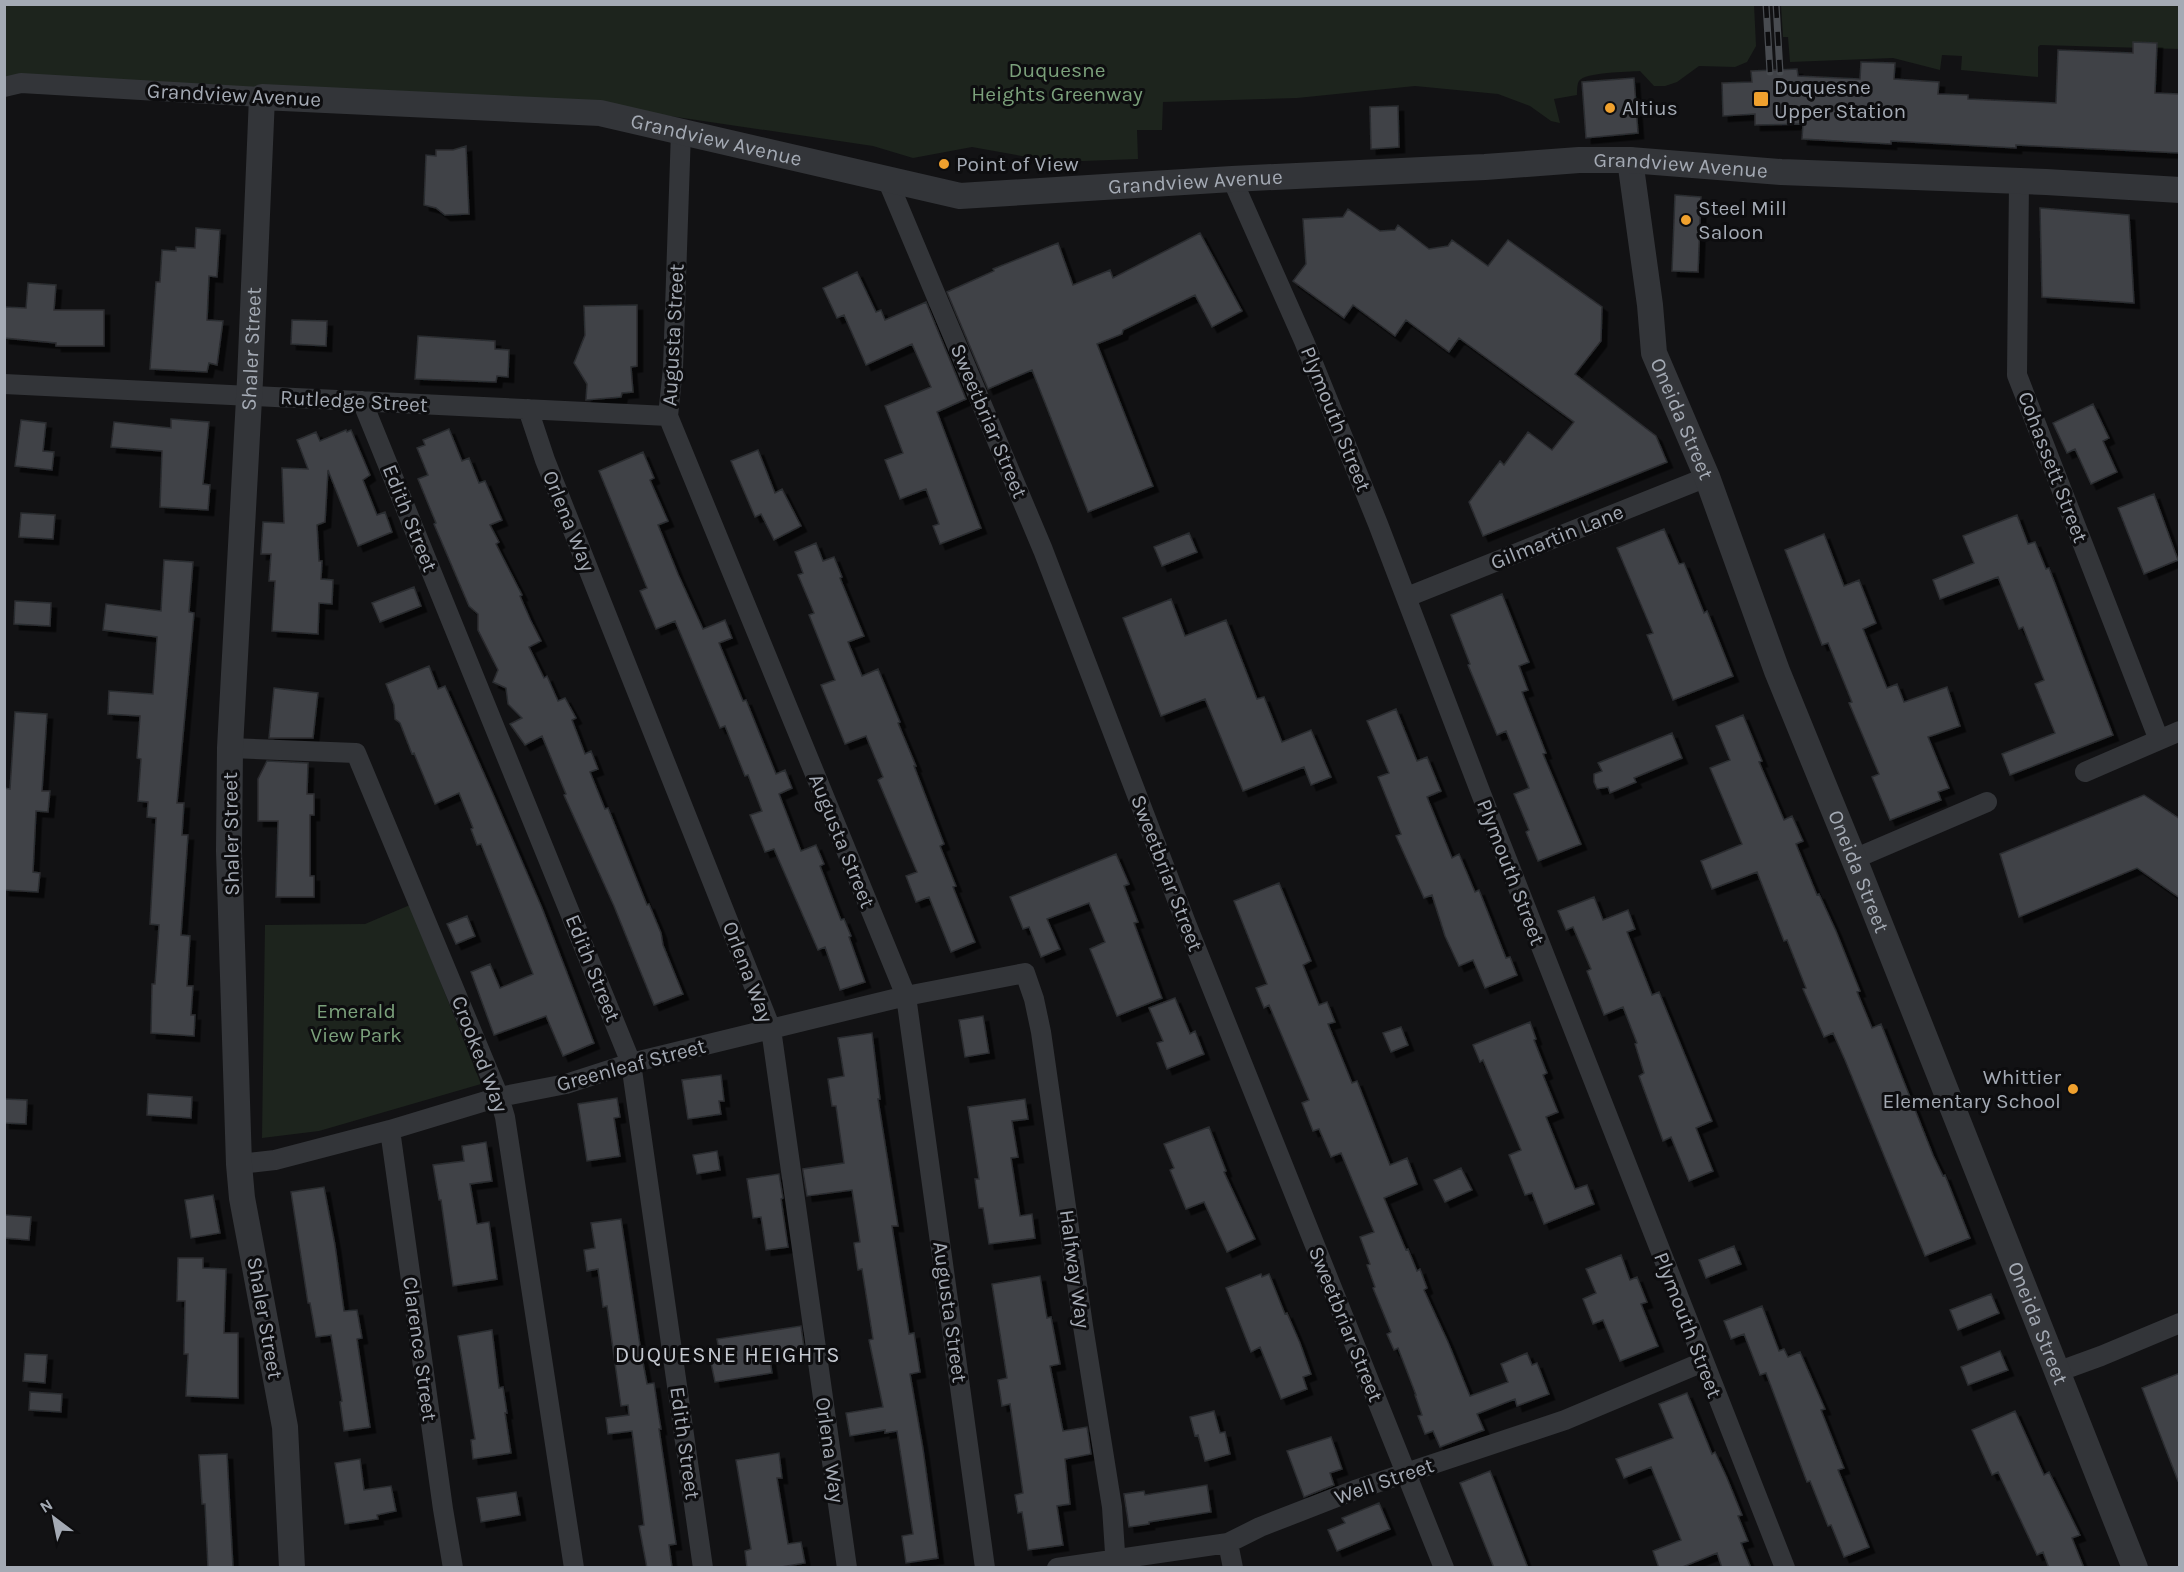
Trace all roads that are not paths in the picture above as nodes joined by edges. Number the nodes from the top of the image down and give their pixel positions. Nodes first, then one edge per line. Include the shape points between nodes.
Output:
1 (4, 87) edge
2 (262, 97) junction
3 (681, 131) junction
4 (1630, 160) junction
5 (887, 179) junction
6 (1232, 179) junction
7 (2019, 182) junction
8 (2180, 190) edge
9 (4, 384) edge
10 (249, 396) junction
11 (362, 401) junction
12 (528, 409) junction
13 (668, 416) junction
14 (1707, 477) junction
15 (1407, 597) junction
16 (2180, 731) edge
17 (2159, 740) junction
18 (230, 748) junction
19 (2085, 772) dead end
20 (1987, 802) dead end
21 (1854, 859) junction
22 (1025, 973) joint
23 (906, 996) junction
24 (771, 1029) junction
25 (632, 1063) junction
26 (499, 1098) junction
27 (390, 1130) junction
28 (239, 1164) junction
29 (2180, 1323) edge
30 (1703, 1362) junction
31 (2057, 1372) junction
32 (1406, 1474) junction
33 (1228, 1543) junction
34 (1116, 1564) edge
35 (292, 1568) edge
36 (453, 1568) edge
37 (574, 1568) edge
38 (703, 1568) edge
39 (847, 1568) edge
40 (985, 1568) edge
41 (1057, 1568) edge
42 (1233, 1568) edge
43 (1444, 1568) edge
44 (1785, 1568) edge
45 (2135, 1568) edge

1 - 2 street, Grandview Avenue via 21,83
2 - 3 street, Grandview Avenue via 600,113
2 - 10 street, Shaler Street
3 - 5 street, Grandview Avenue
3 - 13 street, Augusta Street
4 - 6 street, Grandview Avenue
4 - 7 street, Grandview Avenue via 1781,172
4 - 14 street, Oneida Street via 1654,353
5 - 6 street, Grandview Avenue via 960,196
5 - 32 street, Sweetbriar Street via 1043,550
6 - 15 street, Plymouth Street via 1304,341
7 - 8 street, Grandview Avenue
7 - 17 street, Cohassett Street via 2017,375
9 - 10 street, Rutledge Street
10 - 11 street, Rutledge Street
10 - 18 street, Shaler Street
11 - 12 street, Rutledge Street
11 - 25 street, Edith Street
12 - 13 street, Rutledge Street
12 - 24 street, Orlena Way
13 - 23 street, Augusta Street
14 - 15 street, Gilmartin Lane
14 - 21 street, Oneida Street via 1777,671
15 - 30 street, Plymouth Street
16 - 17 street
17 - 19 street
18 - 26 street, Crooked Way via 356,753
18 - 28 street, Shaler Street via 229,851
20 - 21 street
21 - 31 street, Oneida Street
22 - 23 street, Greenleaf Street
22 - 34 street, Halfway Way via 1041,1032 1112,1507
23 - 24 street, Greenleaf Street
23 - 40 street, Augusta Street
24 - 25 street, Greenleaf Street
24 - 39 street, Orlena Way
25 - 26 street, Greenleaf Street via 566,1084
25 - 38 street, Edith Street
26 - 27 street, Greenleaf Street
26 - 37 street, Crooked Way
27 - 28 street, Greenleaf Street via 275,1160
27 - 36 street, Clarence Street
28 - 35 street, Shaler Street via 285,1427
29 - 31 street
30 - 32 street, Well Street via 1565,1420
30 - 44 street, Plymouth Street
31 - 45 street, Oneida Street
32 - 33 street, Well Street via 1295,1513
32 - 43 street, Sweetbriar Street
33 - 34 street, Well Street
33 - 42 street
34 - 41 street, Well Street

